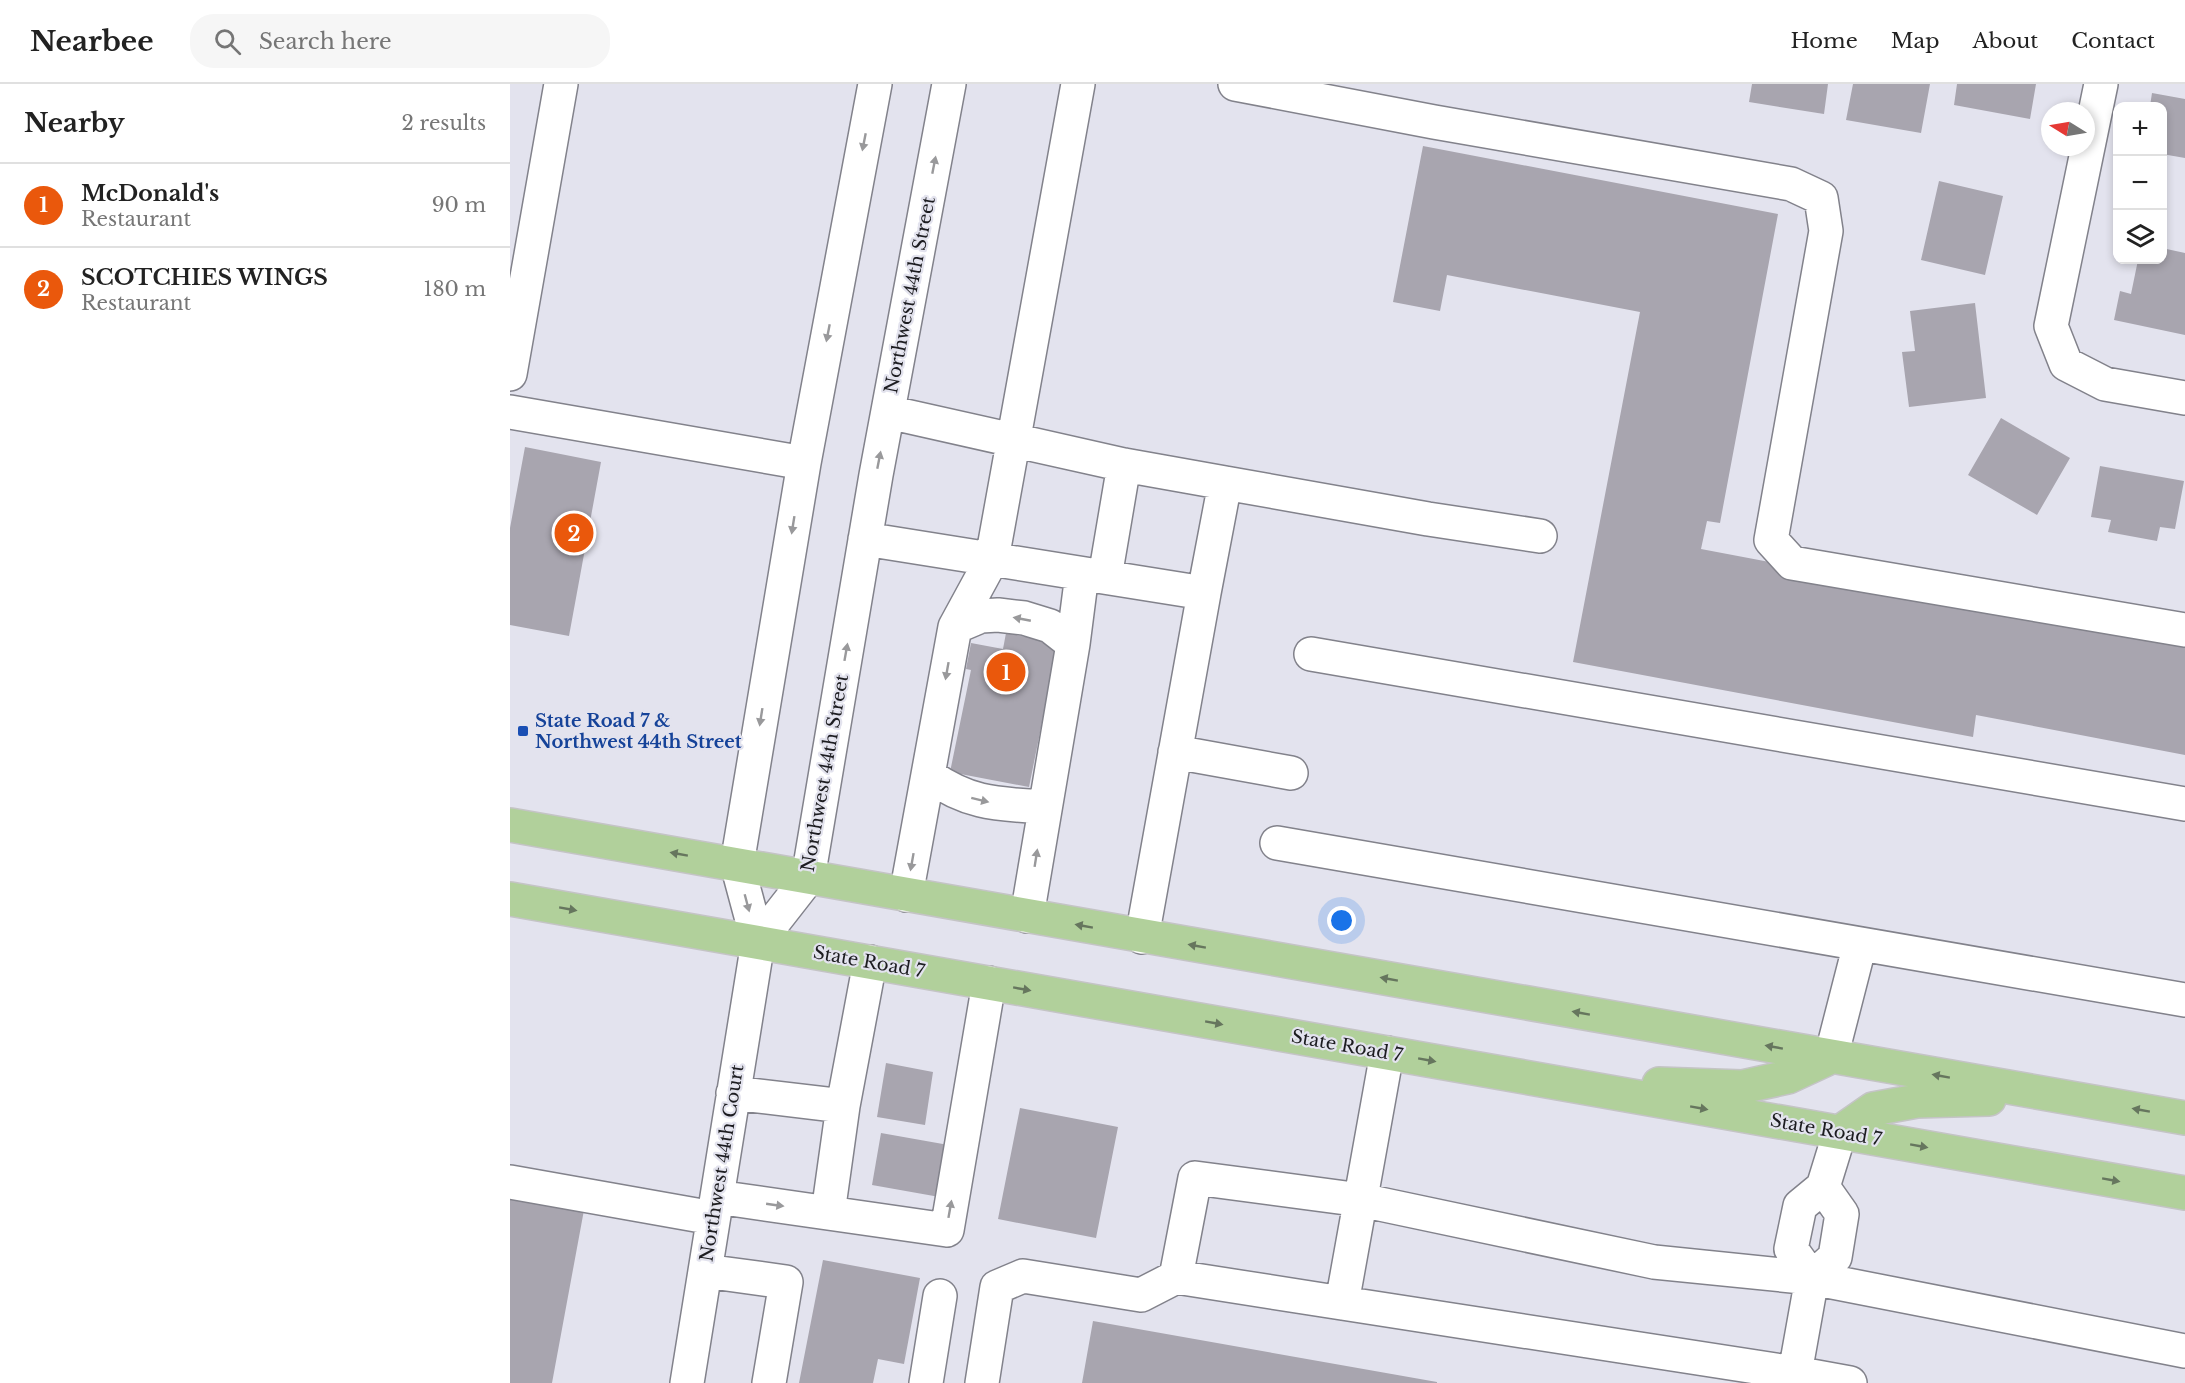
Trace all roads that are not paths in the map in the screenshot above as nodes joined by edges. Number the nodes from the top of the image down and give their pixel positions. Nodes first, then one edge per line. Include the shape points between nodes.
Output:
1 (561, 84) edge
2 (874, 84) edge
3 (949, 84) edge
4 (1078, 84) edge
5 (1234, 84) edge
6 (2101, 84) edge
7 (510, 374) edge
8 (2185, 398) edge
9 (510, 412) edge
10 (888, 412) junction
11 (1015, 439) junction
12 (804, 463) junction
13 (1124, 465) junction
14 (1225, 483) junction
15 (1540, 536) dead end
16 (865, 539) junction
17 (992, 559) junction
18 (1094, 575) junction
19 (1204, 593) junction
20 (955, 627) junction
21 (2185, 630) edge
22 (1073, 644) junction
23 (1311, 654) dead end
24 (1175, 752) junction
25 (1291, 773) dead end
26 (928, 775) junction
27 (2185, 804) edge
28 (1045, 807) junction
29 (510, 825) edge
30 (1277, 843) dead end
31 (737, 864) junction
32 (808, 878) junction
33 (906, 895) junction
34 (510, 899) edge
35 (1027, 916) junction
36 (1142, 936) junction
37 (758, 942) junction
38 (1860, 944) junction
39 (870, 962) junction
40 (989, 983) junction
41 (2185, 1000) edge
42 (1387, 1053) junction
43 (1831, 1057) junction
44 (1538, 1080) junction
45 (733, 1093) junction
46 (2060, 1096) junction
47 (843, 1106) junction
48 (2185, 1118) edge
49 (1840, 1132) junction
50 (510, 1182) edge
51 (1823, 1188) junction
52 (2185, 1193) edge
53 (1361, 1200) junction
54 (715, 1207) junction
55 (828, 1213) junction
56 (705, 1271) junction
57 (1176, 1277) junction
58 (1812, 1278) junction
59 (940, 1296) dead end
60 (1342, 1303) junction
61 (2185, 1351) edge
62 (1795, 1373) junction
63 (687, 1383) edge
64 (769, 1383) edge
65 (926, 1383) edge
66 (982, 1383) edge
67 (1850, 1383) edge

1 - 7 street
2 -> 12 street
10 -> 3 street, Northwest 44th Street
4 - 11 street
5 - 21 street via 1791,184 1821,198 1826,231 1771,540 1792,563
6 - 8 street via 2051,326 2066,364 2104,384
9 - 12 street
10 - 11 street
16 -> 10 street, Northwest 44th Street
11 - 13 street
11 - 17 street
12 -> 31 street
13 - 14 street
13 - 18 street
14 - 15 street
14 - 19 street
16 - 17 street
32 -> 16 street, Northwest 44th Street
17 - 18 street
17 - 20 street
18 - 19 street
18 - 22 street
19 - 24 street
22 -> 20 street via 1050,626 1024,618 981,616
20 -> 26 street
22 - 28 street
23 - 27 street
24 - 25 street
24 - 36 street
26 -> 28 street via 968,797
26 -> 33 street
35 -> 28 street
31 -> 29 main road
30 - 38 street
31 - 32 main road
31 -> 37 street
32 - 33 main road
32 - 37 street, Northwest 44th Street
33 - 35 main road
34 -> 37 main road, State Road 7
36 -> 35 main road
43 -> 36 main road
37 - 39 main road, State Road 7
37 - 45 street, Northwest 44th Court
38 - 41 street
38 - 43 street
39 - 40 main road, State Road 7
39 - 47 street
40 -> 42 main road, State Road 7
55 -> 40 street via 947,1230
42 -> 44 main road, State Road 7
42 - 53 street
43 - 44 main road via 1788,1077 1742,1087
46 -> 43 main road
44 -> 49 main road, State Road 7
45 - 47 street
45 - 54 street, Northwest 44th Court
48 -> 46 main road
46 - 49 main road via 1917,1101 1873,1109
47 - 55 street
49 - 51 street
49 -> 52 main road, State Road 7
50 - 54 street
51 - 58 street via 1842,1214 1835,1257
51 - 58 street via 1800,1206 1791,1249
53 - 57 street via 1196,1178
53 - 58 street via 1654,1262
53 - 60 street
54 -> 55 street
54 - 56 street, Northwest 44th Court
56 - 63 street, Northwest 44th Court
56 - 64 street via 786,1282
57 - 60 street
57 - 66 street via 1141,1295 1023,1276 997,1287
58 - 61 street
58 - 62 street
59 - 65 street
60 - 62 street
62 - 67 street

